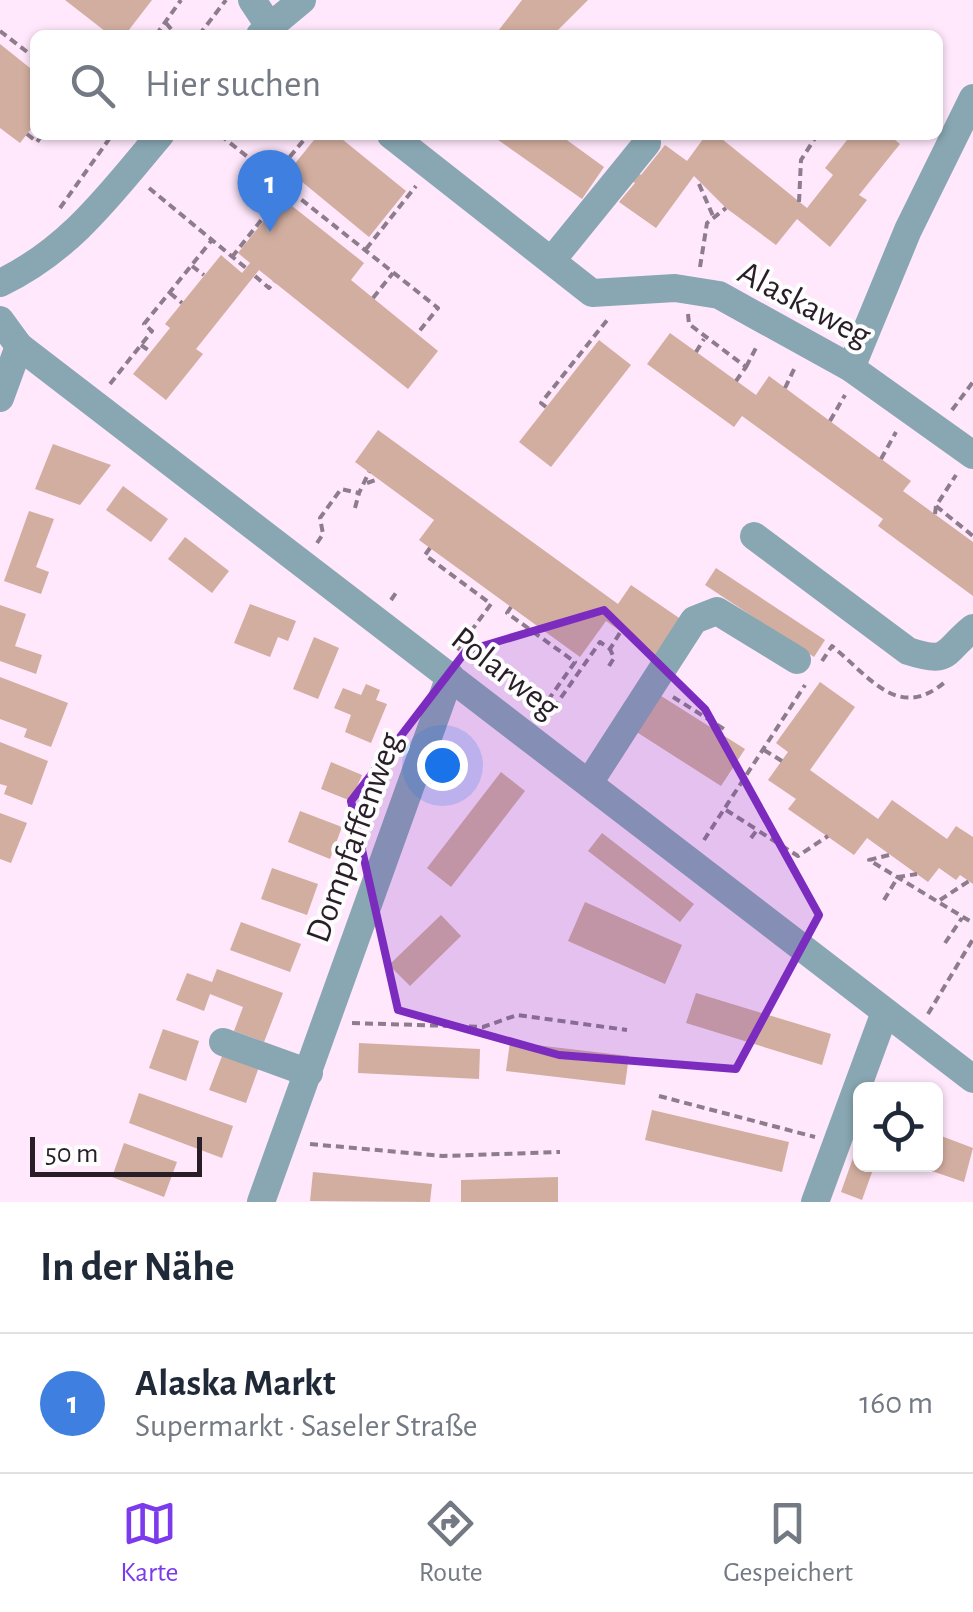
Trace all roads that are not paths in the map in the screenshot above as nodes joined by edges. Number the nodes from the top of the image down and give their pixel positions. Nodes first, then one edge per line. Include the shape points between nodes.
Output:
1 (252, 0) edge
2 (302, 0) edge
3 (267, 30) edge
4 (271, 30) edge
5 (973, 98) edge
6 (156, 140) edge
7 (397, 140) edge
8 (647, 143) dead end
9 (552, 260) junction
10 (0, 283) edge
11 (0, 320) edge
12 (19, 346) junction
13 (854, 370) junction
14 (0, 398) edge
15 (972, 454) edge
16 (754, 536) dead end
17 (973, 628) edge
18 (810, 667) road end
19 (446, 673) junction
20 (588, 783) junction
21 (885, 1012) junction
22 (222, 1042) dead end
23 (309, 1073) junction
24 (973, 1079) edge
25 (260, 1202) edge
26 (815, 1202) edge

1 - 3 street
2 - 4 street
5 - 13 street via 908,230
6 - 10 street via 80,229
7 - 9 street, Alaskaweg
8 - 9 street
9 - 13 street, Alaskaweg via 592,292 719,295
11 - 12 street, Polarweg
12 - 14 street
12 - 19 street, Polarweg
13 - 15 street, Alaskaweg
16 - 17 street via 908,651 948,656
18 - 20 street via 717,611 694,620
19 - 20 street, Polarweg
19 - 23 street, Dompfaffenweg
20 - 21 street, Polarweg
21 - 24 street, Polarweg
21 - 26 street
22 - 23 street
23 - 25 street, Dompfaffenweg

